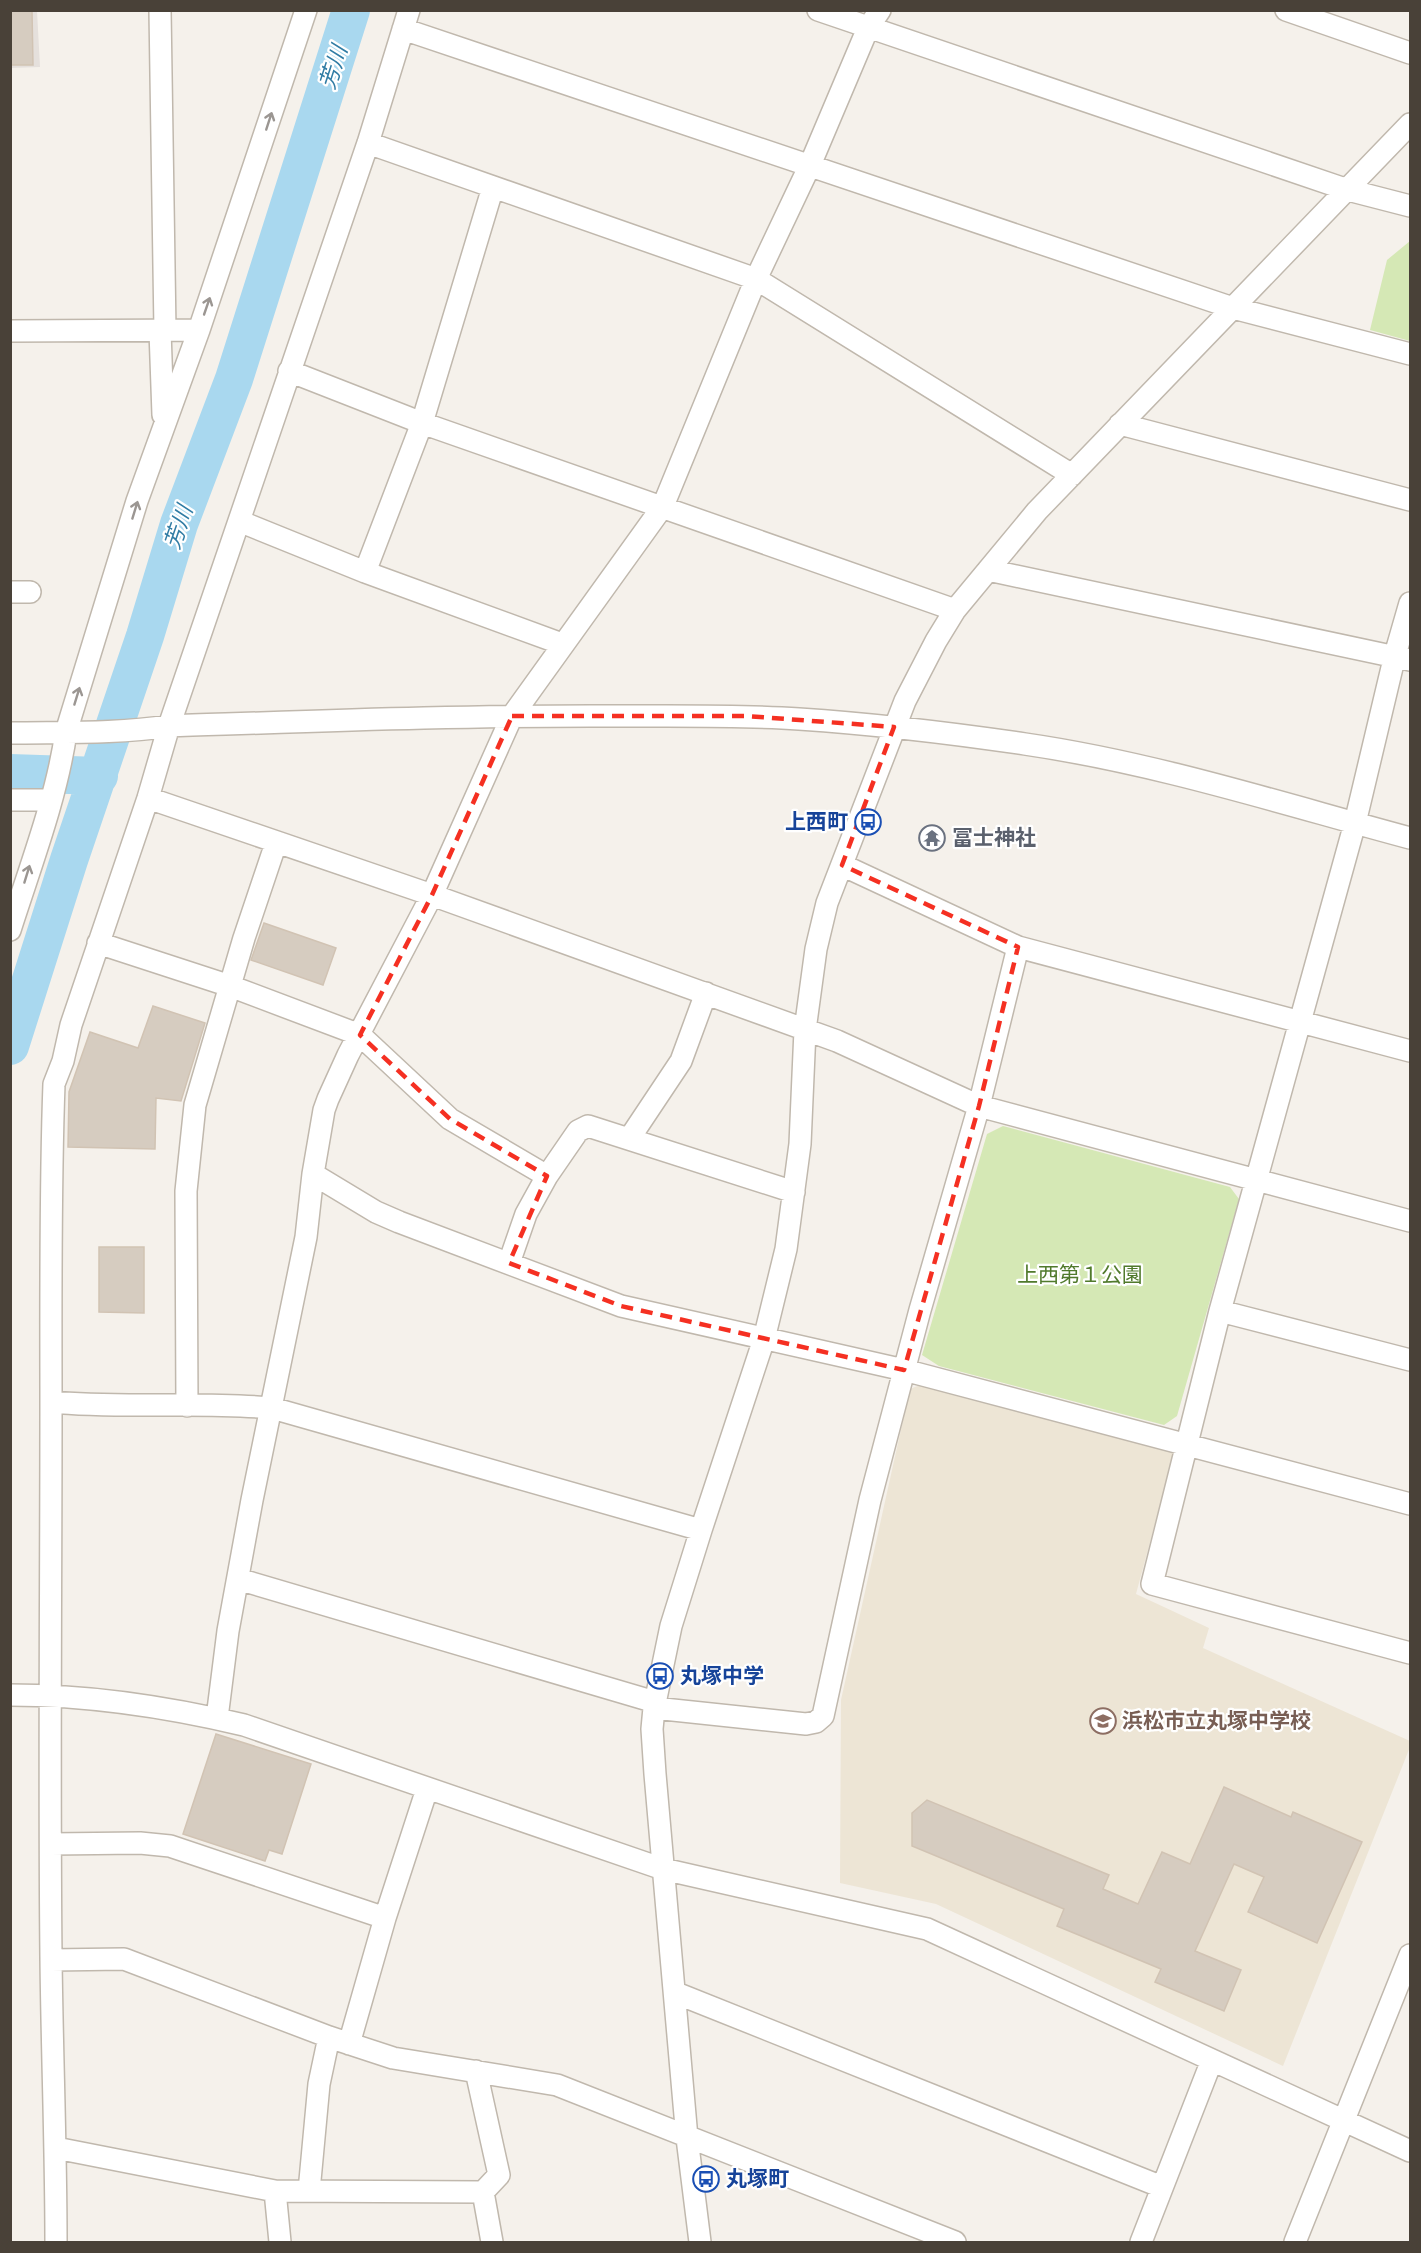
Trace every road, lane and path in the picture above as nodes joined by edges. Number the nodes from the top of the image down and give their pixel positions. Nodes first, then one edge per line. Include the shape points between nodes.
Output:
1 (160, 10) edge
2 (306, 10) edge
3 (818, 10) edge
4 (1286, 10) edge
5 (874, 19) edge
6 (406, 20) edge
7 (1410, 53) edge
8 (1410, 124) edge
9 (368, 143) junction
10 (810, 165) junction
11 (493, 187) junction
12 (1348, 190) junction
13 (1410, 206) edge
14 (756, 279) junction
15 (1233, 308) junction
16 (199, 330) junction
17 (10, 331) edge
18 (163, 331) junction
19 (1410, 354) edge
20 (289, 371) junction
21 (422, 423) junction
22 (1120, 424) junction
23 (164, 427) junction
24 (1072, 475) junction
25 (1410, 500) edge
26 (663, 506) junction
27 (239, 521) junction
28 (988, 570) junction
29 (365, 572) junction
30 (1410, 603) edge
31 (955, 610) junction
32 (562, 644) junction
33 (1403, 657) edge
34 (512, 716) junction
35 (160, 727) junction
36 (894, 727) junction
37 (10, 733) edge
38 (69, 739) junction
39 (51, 794) junction
40 (148, 798) junction
41 (10, 800) edge
42 (1355, 823) junction
43 (1410, 838) edge
44 (276, 843) junction
45 (842, 865) junction
46 (432, 895) junction
47 (10, 930) edge
48 (98, 942) junction
49 (1018, 946) junction
50 (230, 986) junction
51 (706, 993) junction
52 (1300, 1022) junction
53 (805, 1029) junction
54 (360, 1035) junction
55 (1410, 1052) edge
56 (980, 1106) junction
57 (630, 1139) junction
58 (313, 1174) junction
59 (547, 1176) junction
60 (1258, 1181) junction
61 (794, 1191) junction
62 (1410, 1221) edge
63 (508, 1263) junction
64 (1220, 1311) junction
65 (764, 1339) junction
66 (1410, 1360) edge
67 (903, 1370) junction
68 (51, 1402) junction
69 (187, 1406) junction
70 (272, 1408) junction
71 (1186, 1446) junction
72 (1410, 1504) edge
73 (700, 1530) junction
74 (238, 1579) junction
75 (1410, 1653) edge
76 (10, 1695) edge
77 (44, 1695) junction
78 (654, 1705) junction
79 (217, 1718) junction
80 (427, 1789) junction
81 (51, 1844) junction
82 (663, 1869) junction
83 (386, 1918) junction
84 (1410, 1955) edge
85 (51, 1960) junction
86 (676, 1993) junction
87 (329, 2037) junction
88 (349, 2044) junction
89 (1212, 2060) junction
90 (476, 2071) junction
91 (1345, 2121) junction
92 (687, 2138) junction
93 (56, 2148) junction
94 (1410, 2151) edge
95 (1162, 2187) junction
96 (275, 2191) junction
97 (309, 2191) junction
98 (483, 2192) junction
99 (56, 2242) edge
100 (280, 2242) edge
101 (492, 2242) edge
102 (700, 2242) edge
103 (955, 2242) edge
104 (1141, 2242) edge
105 (1295, 2242) edge

1 - 18 street
16 -> 2 street
3 - 5 street
4 - 7 street
5 - 10 street
5 - 12 street
6 - 9 street
6 - 10 street
8 - 12 street
9 - 11 street
9 - 20 street
10 - 14 street
10 - 15 street
11 - 14 street
11 - 21 street
12 - 13 street
12 - 15 street
14 - 24 street
14 - 26 street
15 - 19 street
15 - 22 street
16 - 18 street
16 - 23 street
17 - 18 street
18 - 23 street
20 - 21 street
20 - 27 street
21 - 26 street
21 - 29 street
22 - 24 street
22 - 25 street
38 -> 23 street via 137,501
24 - 28 street
26 - 31 street
26 - 32 street
27 - 29 street
27 - 35 street
28 - 31 street
28 - 33 street
29 - 32 street
30 - 33 street
31 - 36 street
32 - 34 street
33 - 42 street
34 - 35 street
34 - 36 street via 746,716
34 - 46 street
35 - 38 street
35 - 40 street
36 - 42 street via 1078,753
36 - 45 street
37 - 38 street
38 - 39 street
39 - 41 street
47 -> 39 street
40 - 44 street
40 - 48 street
42 - 43 street
42 - 52 street
44 - 46 street
44 - 50 street
45 - 49 street
45 - 53 street via 827,903 816,949
46 - 51 street
46 - 54 street
48 - 50 street
48 - 68 street via 54,1084
49 - 52 street
49 - 56 street
50 - 54 street
50 - 69 street via 195,1105 187,1180
51 - 53 street
51 - 57 street via 681,1061
52 - 55 street
52 - 60 street
53 - 56 street
53 - 61 street
54 - 58 street via 324,1110
54 - 59 street via 450,1119
56 - 60 street
56 - 67 street
57 - 59 street via 583,1127
57 - 61 street
58 - 63 street via 390,1218
58 - 70 street via 306,1237
59 - 63 street via 526,1214
60 - 62 street
60 - 64 street
61 - 65 street via 786,1249
63 - 65 street via 614,1304
64 - 66 street
64 - 71 street
65 - 67 street
65 - 73 street
67 - 71 street
67 - 78 street via 820,1720 806,1724
68 - 69 street
68 - 77 street
69 - 70 street
70 - 73 street
70 - 74 street
71 - 72 street
71 - 75 street via 1152,1584
73 - 78 street via 671,1626
74 - 78 street
74 - 79 street
76 - 77 street
77 - 79 street
77 - 81 street
78 - 82 street via 652,1735
79 - 80 street
80 - 82 street
80 - 83 street
81 - 83 street via 170,1846
81 - 85 street
82 - 86 street
82 - 89 street via 927,1929
83 - 88 street
84 - 91 street
85 - 87 street via 124,1959
85 - 93 street
86 - 92 street
86 - 95 street
87 - 88 street
87 - 97 street via 319,2084
88 - 90 street via 393,2058
89 - 91 street
89 - 95 street
90 - 92 street via 557,2085
90 - 98 street via 499,2175
91 - 94 street
91 - 105 street
92 - 102 street
92 - 103 street
93 - 96 street
93 - 99 street
95 - 104 street
96 - 97 street
96 - 100 street
97 - 98 street
98 - 101 street

